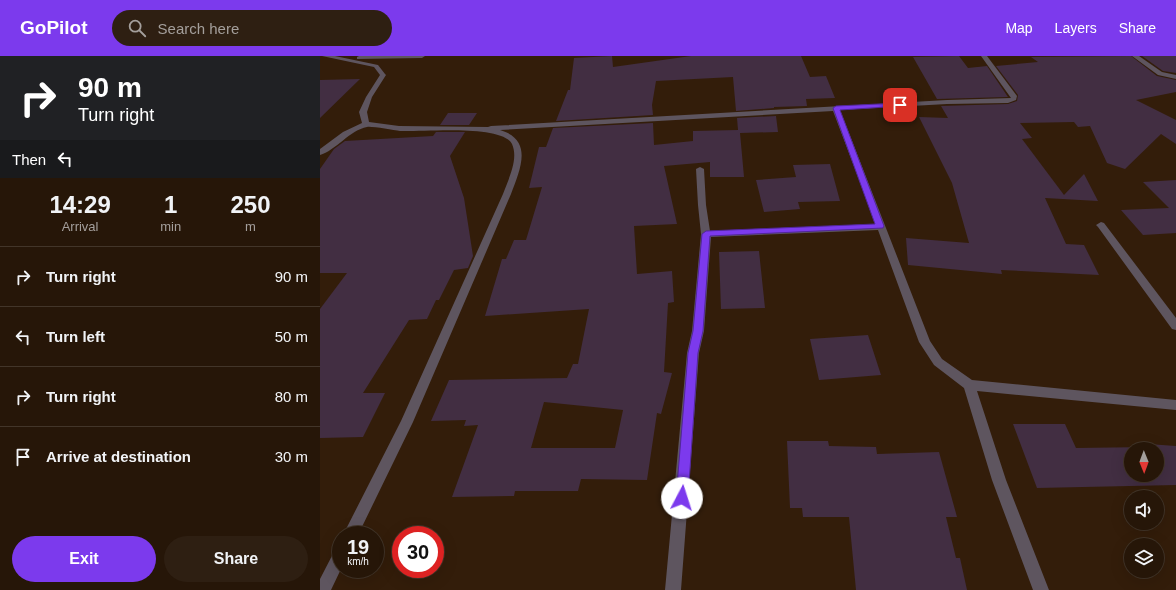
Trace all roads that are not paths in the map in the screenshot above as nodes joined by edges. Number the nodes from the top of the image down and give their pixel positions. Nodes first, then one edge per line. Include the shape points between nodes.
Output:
1 (422, 56) edge
2 (984, 56) edge
3 (1135, 56) edge
4 (329, 57) edge
5 (393, 57) edge
6 (376, 66) junction
7 (1176, 77) edge
8 (836, 108) junction
9 (366, 124) junction
10 (479, 129) junction
11 (320, 153) edge
12 (700, 169) dead end
13 (1101, 225) dead end
14 (880, 226) junction
15 (706, 234) junction
16 (1176, 326) edge
17 (969, 385) junction
18 (1176, 405) edge
19 (355, 526) edge
20 (332, 572) edge
21 (323, 590) edge
22 (673, 590) edge
23 (1041, 590) edge

1 - 5 street
2 - 8 street via 1014,99
3 - 7 street via 1160,74
4 - 5 street
4 - 6 street
5 - 6 street
6 - 9 street via 383,76 369,96 363,112
8 - 10 street
8 - 14 street
9 - 10 street via 398,128
9 - 11 street via 346,134
10 - 19 street via 511,137 517,146 517,166 407,422
12 - 15 street
13 - 16 street
14 - 15 street
14 - 17 street via 924,342 938,362
15 - 22 street
17 - 18 street
17 - 23 street via 998,480
20 - 21 street

